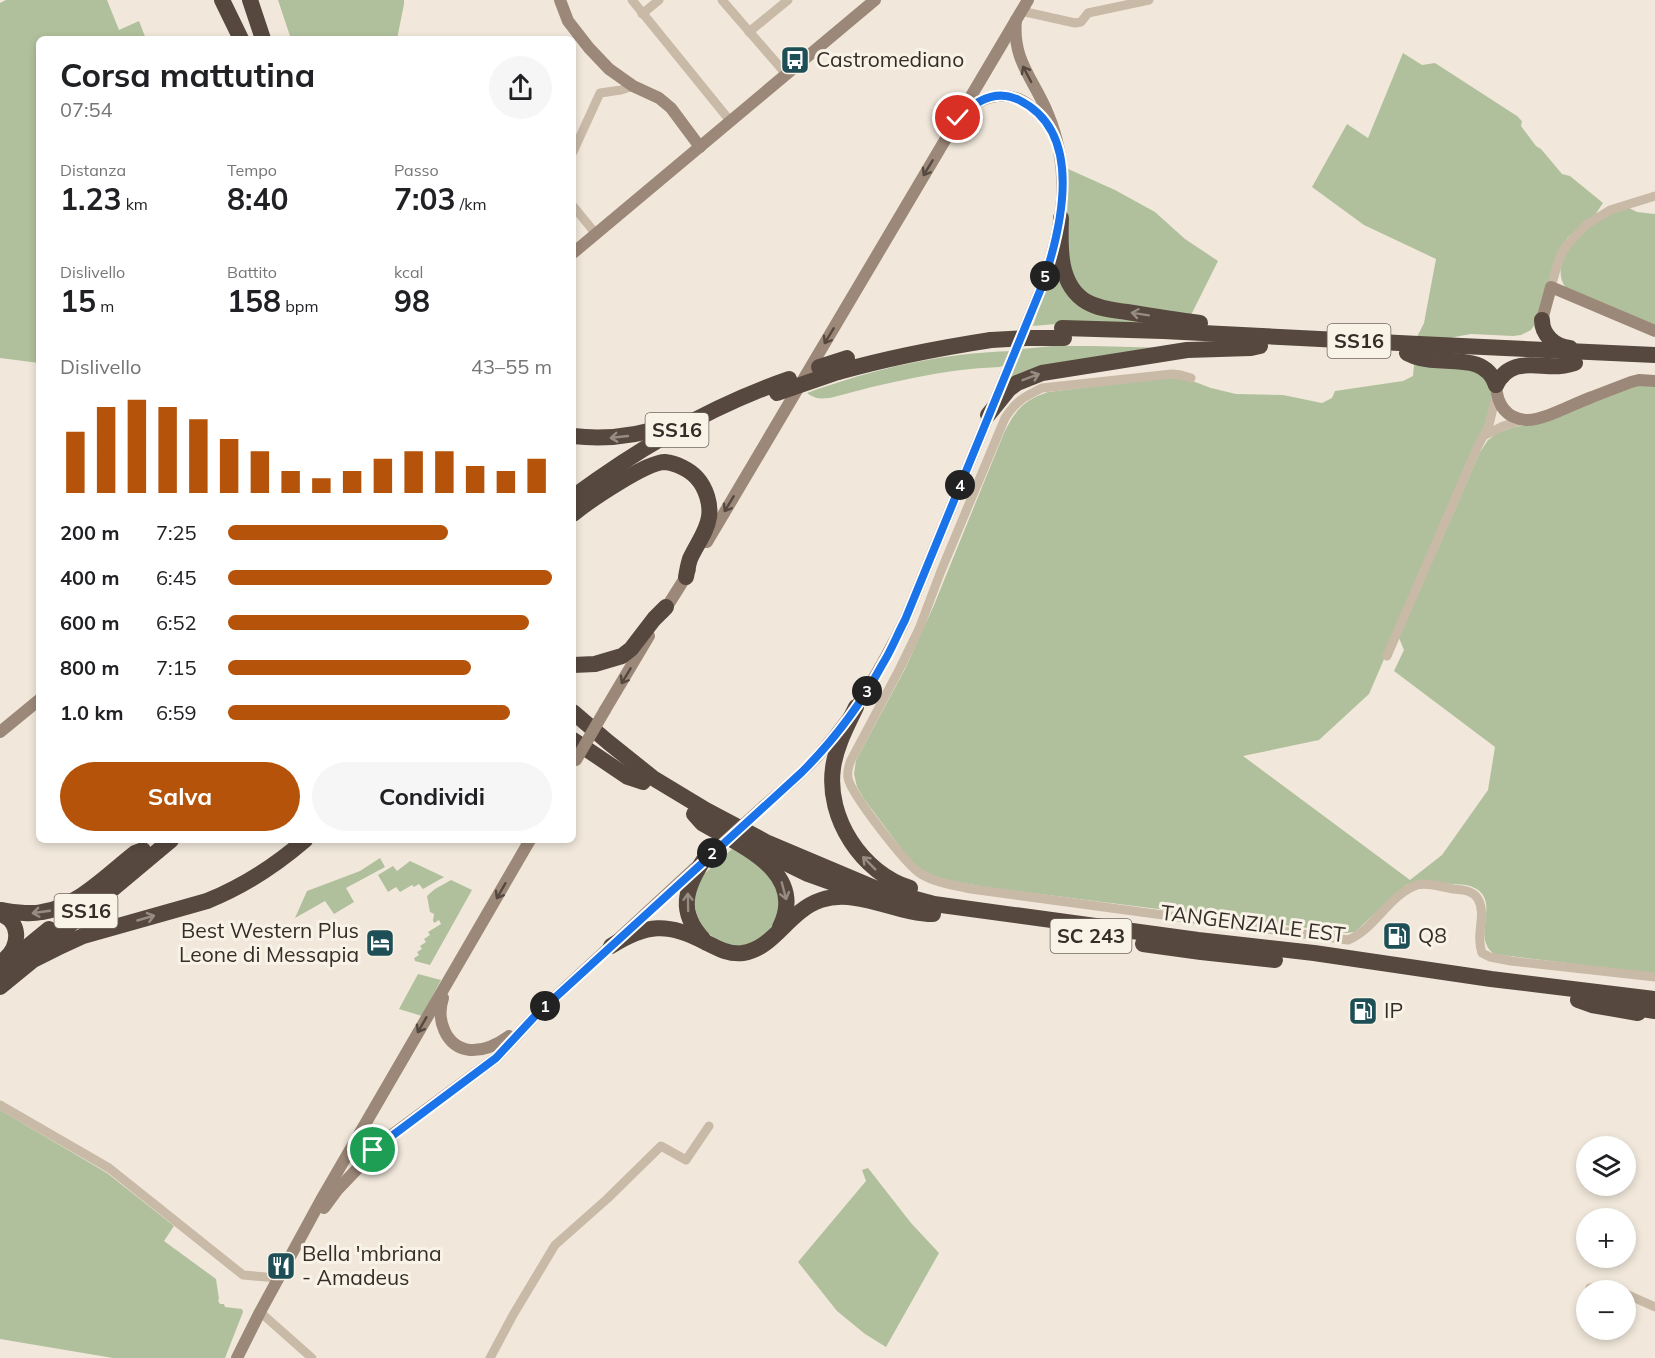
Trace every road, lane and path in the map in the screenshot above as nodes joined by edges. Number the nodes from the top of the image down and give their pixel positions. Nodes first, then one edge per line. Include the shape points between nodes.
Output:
1 (222, 0) edge
2 (239, 0) edge
3 (250, 0) edge
4 (262, 0) edge
5 (560, 0) edge
6 (632, 0) edge
7 (659, 0) edge
8 (722, 0) edge
9 (788, 0) edge
10 (875, 0) edge
11 (1149, 0) edge
12 (1022, 10) edge
13 (642, 14) junction
14 (749, 32) junction
15 (240, 36) edge
16 (251, 36) edge
17 (262, 36) edge
18 (271, 36) edge
19 (786, 75) junction
20 (633, 86) junction
21 (958, 118) junction
22 (731, 122) junction
23 (576, 145) edge
24 (700, 147) junction
25 (1058, 147) junction
26 (1655, 196) edge
27 (576, 210) edge
28 (1061, 218) junction
29 (596, 234) junction
30 (576, 251) edge
31 (1551, 287) junction
32 (1542, 320) junction
33 (1655, 331) edge
34 (1259, 341) junction
35 (1458, 345) junction
36 (1407, 353) junction
37 (1628, 354) junction
38 (1655, 355) edge
39 (1575, 363) junction
40 (842, 365) junction
41 (1655, 366) edge
42 (1191, 378) dead end
43 (1655, 381) edge
44 (775, 389) junction
45 (1496, 390) junction
46 (988, 415) junction
47 (1525, 420) junction
48 (576, 436) edge
49 (1483, 436) junction
50 (576, 495) edge
51 (576, 507) edge
52 (576, 512) edge
53 (686, 577) junction
54 (666, 608) junction
55 (1387, 656) dead end
56 (576, 665) edge
57 (36, 702) edge
58 (856, 707) junction
59 (576, 715) edge
60 (576, 730) edge
61 (0, 732) edge
62 (576, 742) edge
63 (576, 761) edge
64 (643, 782) junction
65 (694, 814) junction
66 (167, 843) edge
67 (301, 843) edge
68 (528, 843) edge
69 (150, 845) edge
70 (707, 858) junction
71 (0, 912) edge
72 (933, 914) junction
73 (1000, 914) junction
74 (776, 933) junction
75 (706, 942) junction
76 (611, 946) junction
77 (0, 963) edge
78 (0, 969) edge
79 (452, 975) junction
80 (1655, 977) edge
81 (0, 985) edge
82 (1655, 999) edge
83 (1578, 1000) junction
84 (1655, 1011) edge
85 (1655, 1015) edge
86 (535, 1016) junction
87 (0, 1105) edge
88 (709, 1126) dead end
89 (362, 1130) junction
90 (376, 1149) junction
91 (302, 1237) junction
92 (278, 1278) junction
93 (1636, 1298) edge
94 (1655, 1307) edge
95 (260, 1312) junction
96 (237, 1358) edge
97 (312, 1358) edge
98 (490, 1358) edge

1 - 15 highway
2 - 16 highway
3 - 17 highway
4 - 18 highway
5 - 20 main road via 568,21 589,48
6 - 13 street
7 - 13 street
8 - 14 street
9 - 14 street
10 - 19 main road
11 - 12 street via 1088,13 1075,23
12 - 21 main road
25 -> 12 main road via 1049,116 1018,54 1015,35
13 - 22 street
14 - 19 street
19 - 22 main road
20 - 23 street via 600,93
20 - 24 main road via 671,108
21 - 25 main road via 994,95 1014,97 1046,120
21 -> 53 main road
22 - 24 main road
24 - 29 main road
25 - 28 main road via 1063,186
26 - 31 street via 1610,210 1586,225 1566,246
27 - 29 street
34 -> 28 highway via 1252,331 1108,309 1086,301 1073,289 1064,272
28 - 46 main road via 1042,286
29 - 30 main road
31 - 32 main road
31 - 33 main road
32 - 35 highway via 1533,333 1519,342 1468,341
32 - 37 highway via 1547,336 1564,348 1607,349
34 - 35 highway, SS16
34 - 36 highway, SS16
34 - 40 highway, SS16 via 1063,333 1027,327 991,336 942,338 893,347
46 -> 34 highway via 1009,389 1042,373 1187,350 1251,348
35 - 37 highway, SS16
36 - 39 highway, SS16
36 - 45 highway via 1476,363 1487,370
37 - 38 highway, SS16
39 - 41 highway, SS16
39 - 45 highway via 1517,366 1503,375
40 - 44 highway, SS16, bridge
40 - 44 highway, SS16, bridge via 789,379
42 - 80 street via 1172,374 1042,388 1014,405 1005,418 919,629 848,768 855,795 906,862 922,875 970,889 1348,940 1417,885 1467,891 1477,898 1482,913 1480,947 1490,957
43 - 47 main road via 1631,382 1554,413
44 -> 48 highway via 759,385 652,431 618,438
44 - 50 highway, SS16 via 689,423
44 - 51 highway, SS16 via 660,450
45 - 47 main road via 1504,410
45 - 49 street
46 - 58 main road via 905,620
47 - 49 street
49 - 55 street
52 - 53 highway via 654,464 665,462 687,470 702,485 709,518 689,561
53 - 54 main road
54 - 56 highway via 622,656
54 -> 63 main road, bridge
57 - 61 main road
58 - 70 main road, bridge via 821,753
73 -> 58 highway via 898,885 864,859 850,839 834,796 833,768
59 - 73 highway, TANGENZIALE EST via 653,778 766,842 875,888 934,904
60 - 64 highway, TANGENZIALE EST / SC 243
62 - 64 highway via 628,777
64 - 65 highway, TANGENZIALE EST / SC 243
65 - 72 highway, TANGENZIALE EST / SC 243 via 808,874
65 -> 74 highway via 702,823 765,860 777,873 786,903
66 - 81 highway, SS16
81 -> 67 highway via 33,960 70,941 221,896 266,872
68 -> 79 main road
69 -> 71 highway via 62,907 35,913
69 - 78 highway, SS16
75 -> 70 highway via 692,925 687,904 690,883
70 - 76 main road
71 - 77 highway via 12,921 17,939 13,950
72 - 74 highway via 839,896 807,906
72 - 83 highway, TANGENZIALE EST / SC 243
73 - 82 highway, TANGENZIALE EST
74 - 75 highway via 760,948 742,953 723,951
75 - 76 highway via 676,930 655,928 636,932
76 - 86 main road
79 - 86 main road via 440,1005 441,1022 450,1038 462,1047 469,1050 498,1044
79 -> 89 main road
83 - 84 highway, TANGENZIALE EST / SC 243
83 - 85 highway
86 - 90 main road via 496,1058
87 - 92 street via 109,1168 243,1275
88 - 98 street via 686,1160 661,1146 555,1245
89 - 90 main road via 360,1149
89 - 91 main road
90 - 91 main road
91 - 92 main road
92 - 95 main road
93 - 94 street
95 - 96 main road
95 - 97 street

